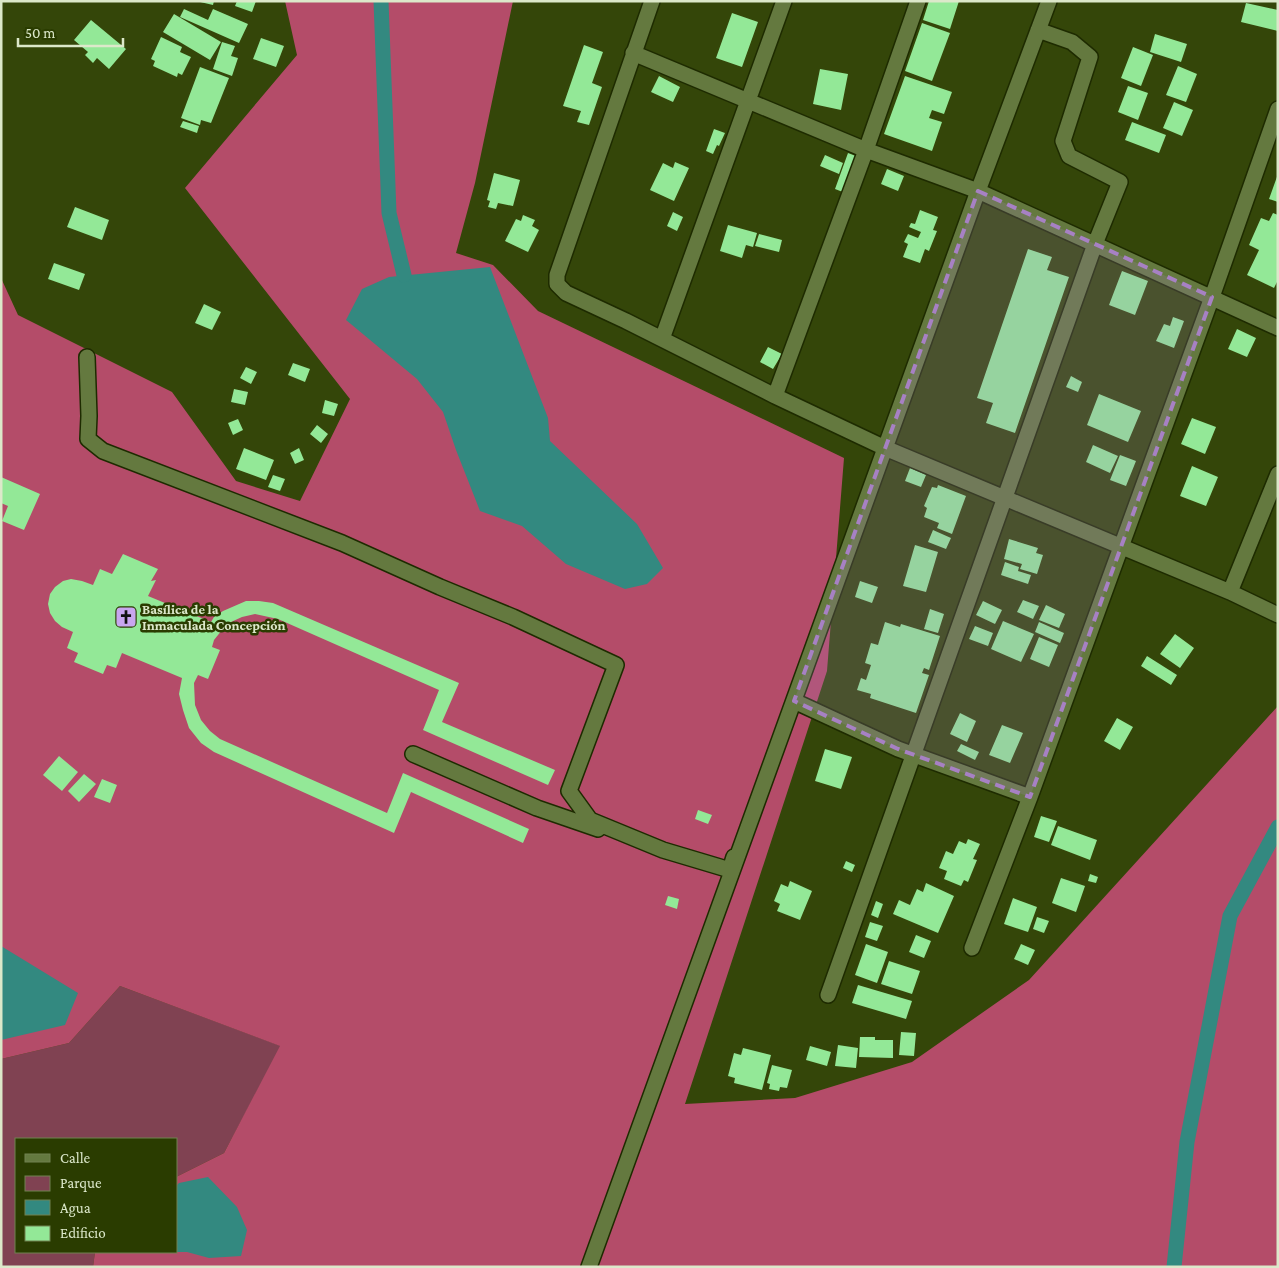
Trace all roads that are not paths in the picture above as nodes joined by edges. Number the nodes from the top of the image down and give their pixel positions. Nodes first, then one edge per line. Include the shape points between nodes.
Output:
1 (652, 1) edge
2 (784, 1) edge
3 (918, 1) edge
4 (1048, 1) edge
5 (1038, 30) junction
6 (633, 53) junction
7 (748, 101) junction
8 (1278, 109) edge
9 (866, 150) junction
10 (978, 191) junction
11 (1095, 244) junction
12 (1212, 297) junction
13 (1278, 328) edge
14 (662, 339) junction
15 (87, 356) dead end
16 (775, 396) junction
17 (885, 448) junction
18 (1278, 474) edge
19 (1005, 498) junction
20 (1120, 546) junction
21 (1230, 592) junction
22 (1278, 615) edge
23 (817, 638) junction
24 (794, 701) junction
25 (413, 754) dead end
26 (913, 755) junction
27 (1030, 797) junction
28 (730, 881) junction
29 (972, 948) dead end
30 (828, 995) dead end
31 (589, 1267) edge

1 - 6 street
2 - 7 street
3 - 9 street
4 - 5 street
5 - 10 street
5 - 11 street via 1072,42 1090,58 1063,140 1070,156 1120,182
6 - 7 street
6 - 14 street via 557,275 558,284 566,293
7 - 9 street
7 - 14 street
8 - 12 street
9 - 10 street
9 - 16 street
10 - 11 street
10 - 17 street
11 - 12 street
11 - 19 street
12 - 13 street
12 - 20 street
14 - 16 street
15 - 23 street via 88,439 103,451 342,543 616,665 569,791 590,820 663,850 730,870 759,784
16 - 17 street
17 - 19 street
17 - 23 street
18 - 21 street
19 - 20 street
19 - 26 street
20 - 21 street
20 - 27 street
21 - 22 street
23 - 24 street
24 - 26 street
24 - 28 street
25 - 28 street via 537,808
26 - 27 street
26 - 30 street
27 - 29 street
28 - 31 street

